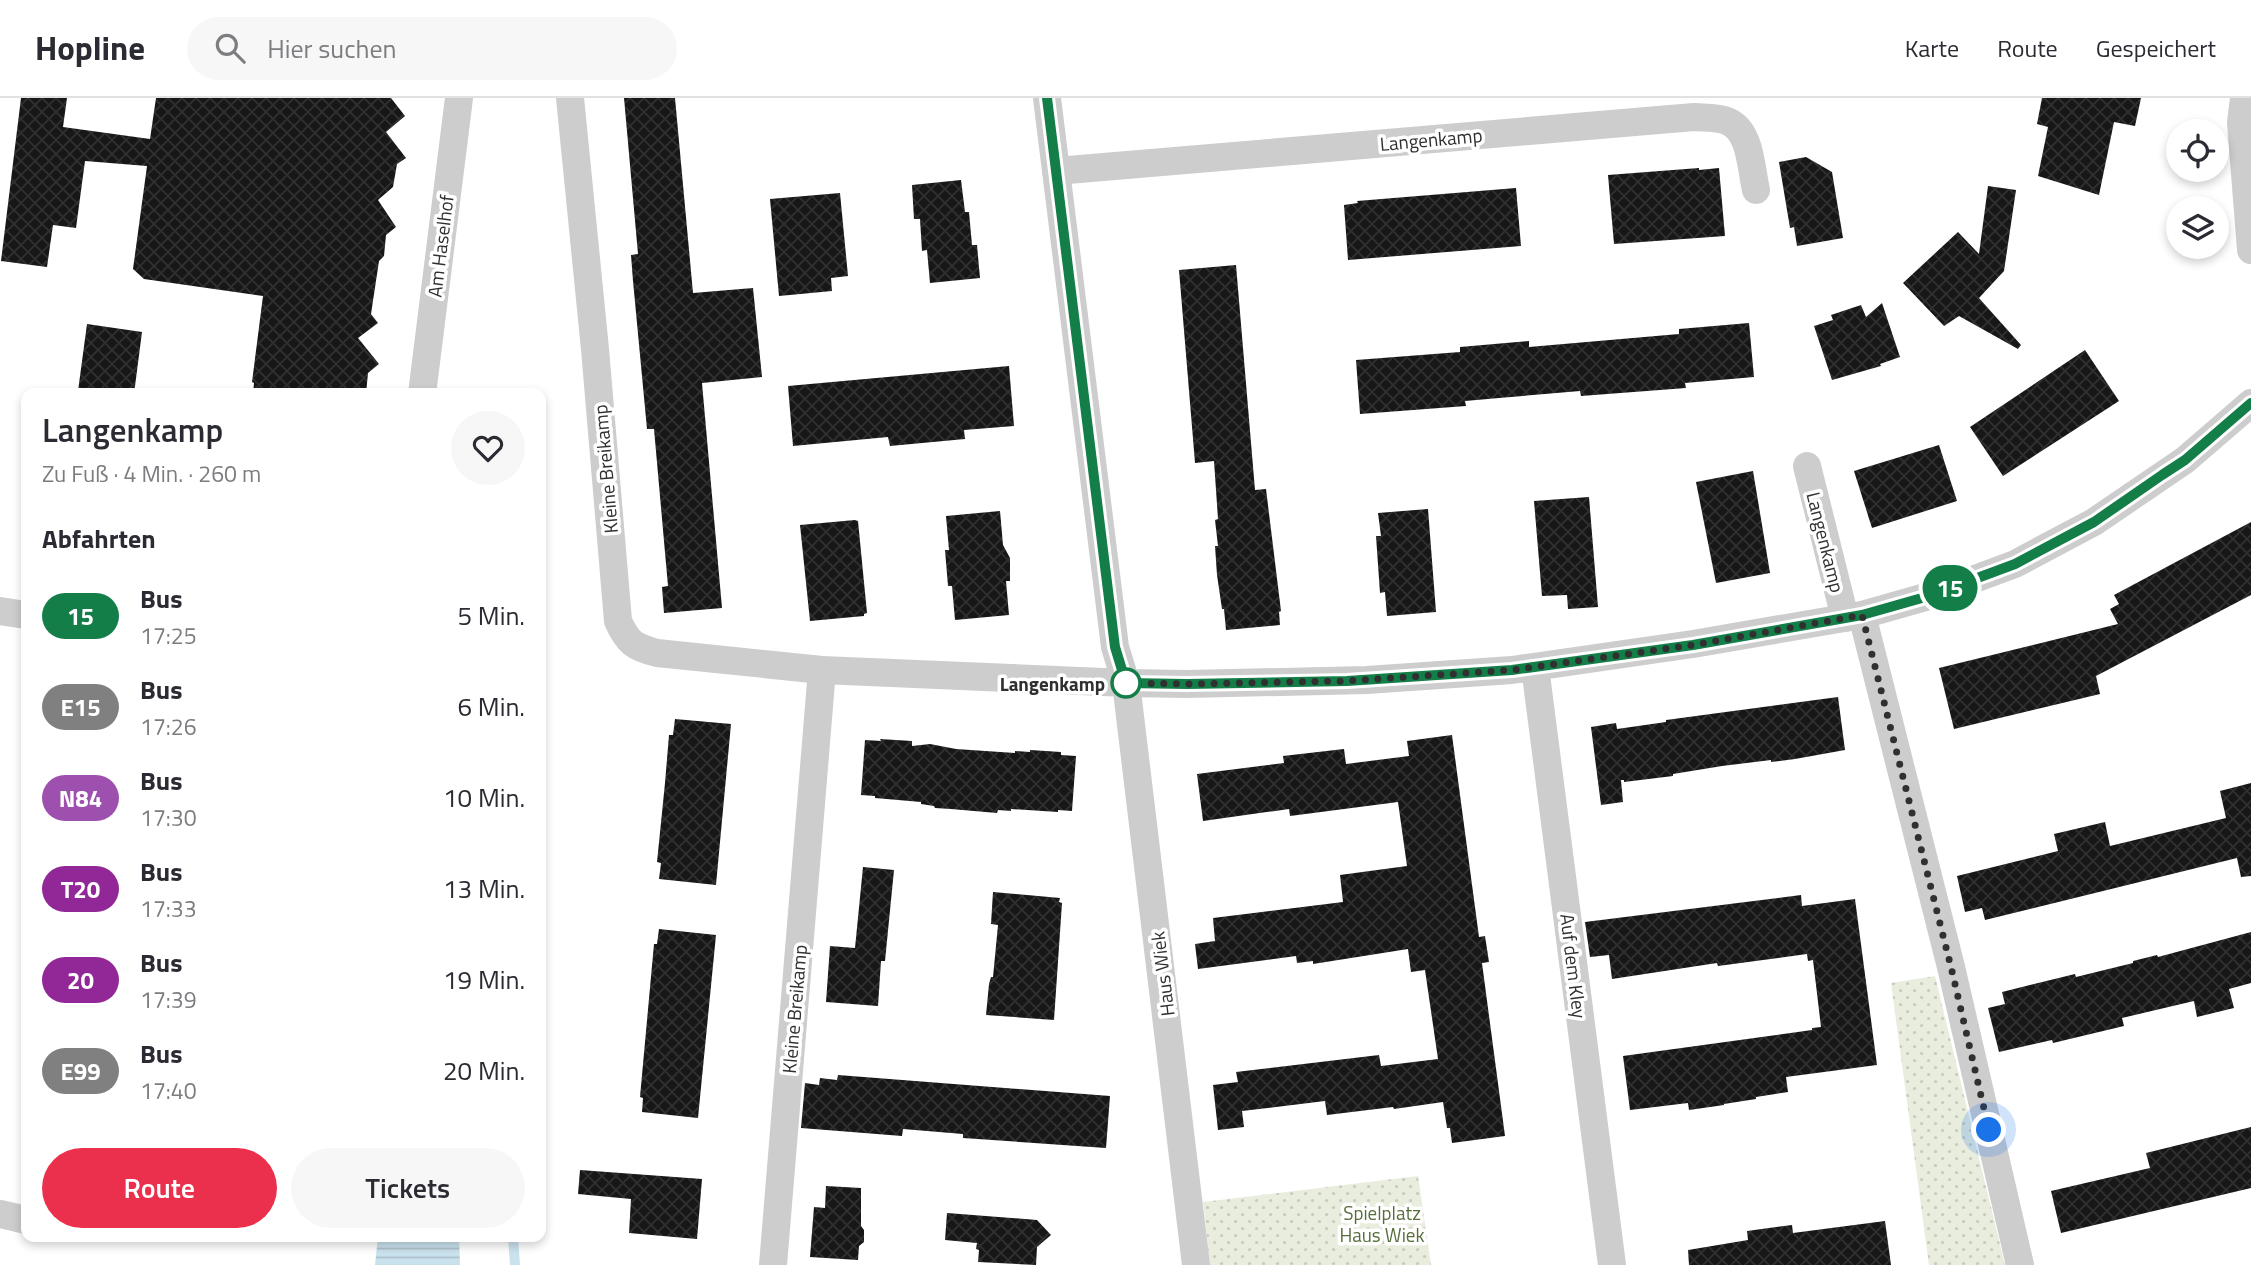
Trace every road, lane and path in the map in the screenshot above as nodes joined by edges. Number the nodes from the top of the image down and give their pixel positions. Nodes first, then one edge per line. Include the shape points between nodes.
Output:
1 (459, 98) edge
2 (570, 98) edge
3 (1047, 98) edge
4 (2244, 98) edge
5 (1056, 171) junction
6 (1756, 190) dead end
7 (2251, 250) edge
8 (423, 388) edge
9 (2251, 403) edge
10 (1807, 466) dead end
11 (0, 611) edge
12 (21, 614) edge
13 (1854, 617) junction
14 (1535, 667) junction
15 (822, 670) junction
16 (1126, 683) junction
17 (0, 1214) edge
18 (21, 1219) edge
19 (773, 1265) edge
20 (1196, 1265) edge
21 (1612, 1265) edge
22 (2020, 1265) edge

1 - 8 street, Am Haselhof
2 - 15 street, Kleine Breikamp via 618,621 627,640 640,649
3 - 5 street
4 - 7 street via 2241,123
5 - 6 street, Langenkamp via 1693,117 1728,121 1738,128
5 - 16 street via 1115,647
9 - 13 street, Langenkamp via 2185,460 2094,522 2015,564 1929,596
10 - 13 street, Langenkamp
11 - 12 street
13 - 14 street, Langenkamp
13 - 22 street via 1951,967
14 - 16 street, Langenkamp via 1367,680
14 - 21 street, Auf dem Kley
15 - 16 street, Kleine Breikamp
15 - 19 street, Kleine Breikamp
16 - 20 street, Haus Wiek
17 - 18 street

